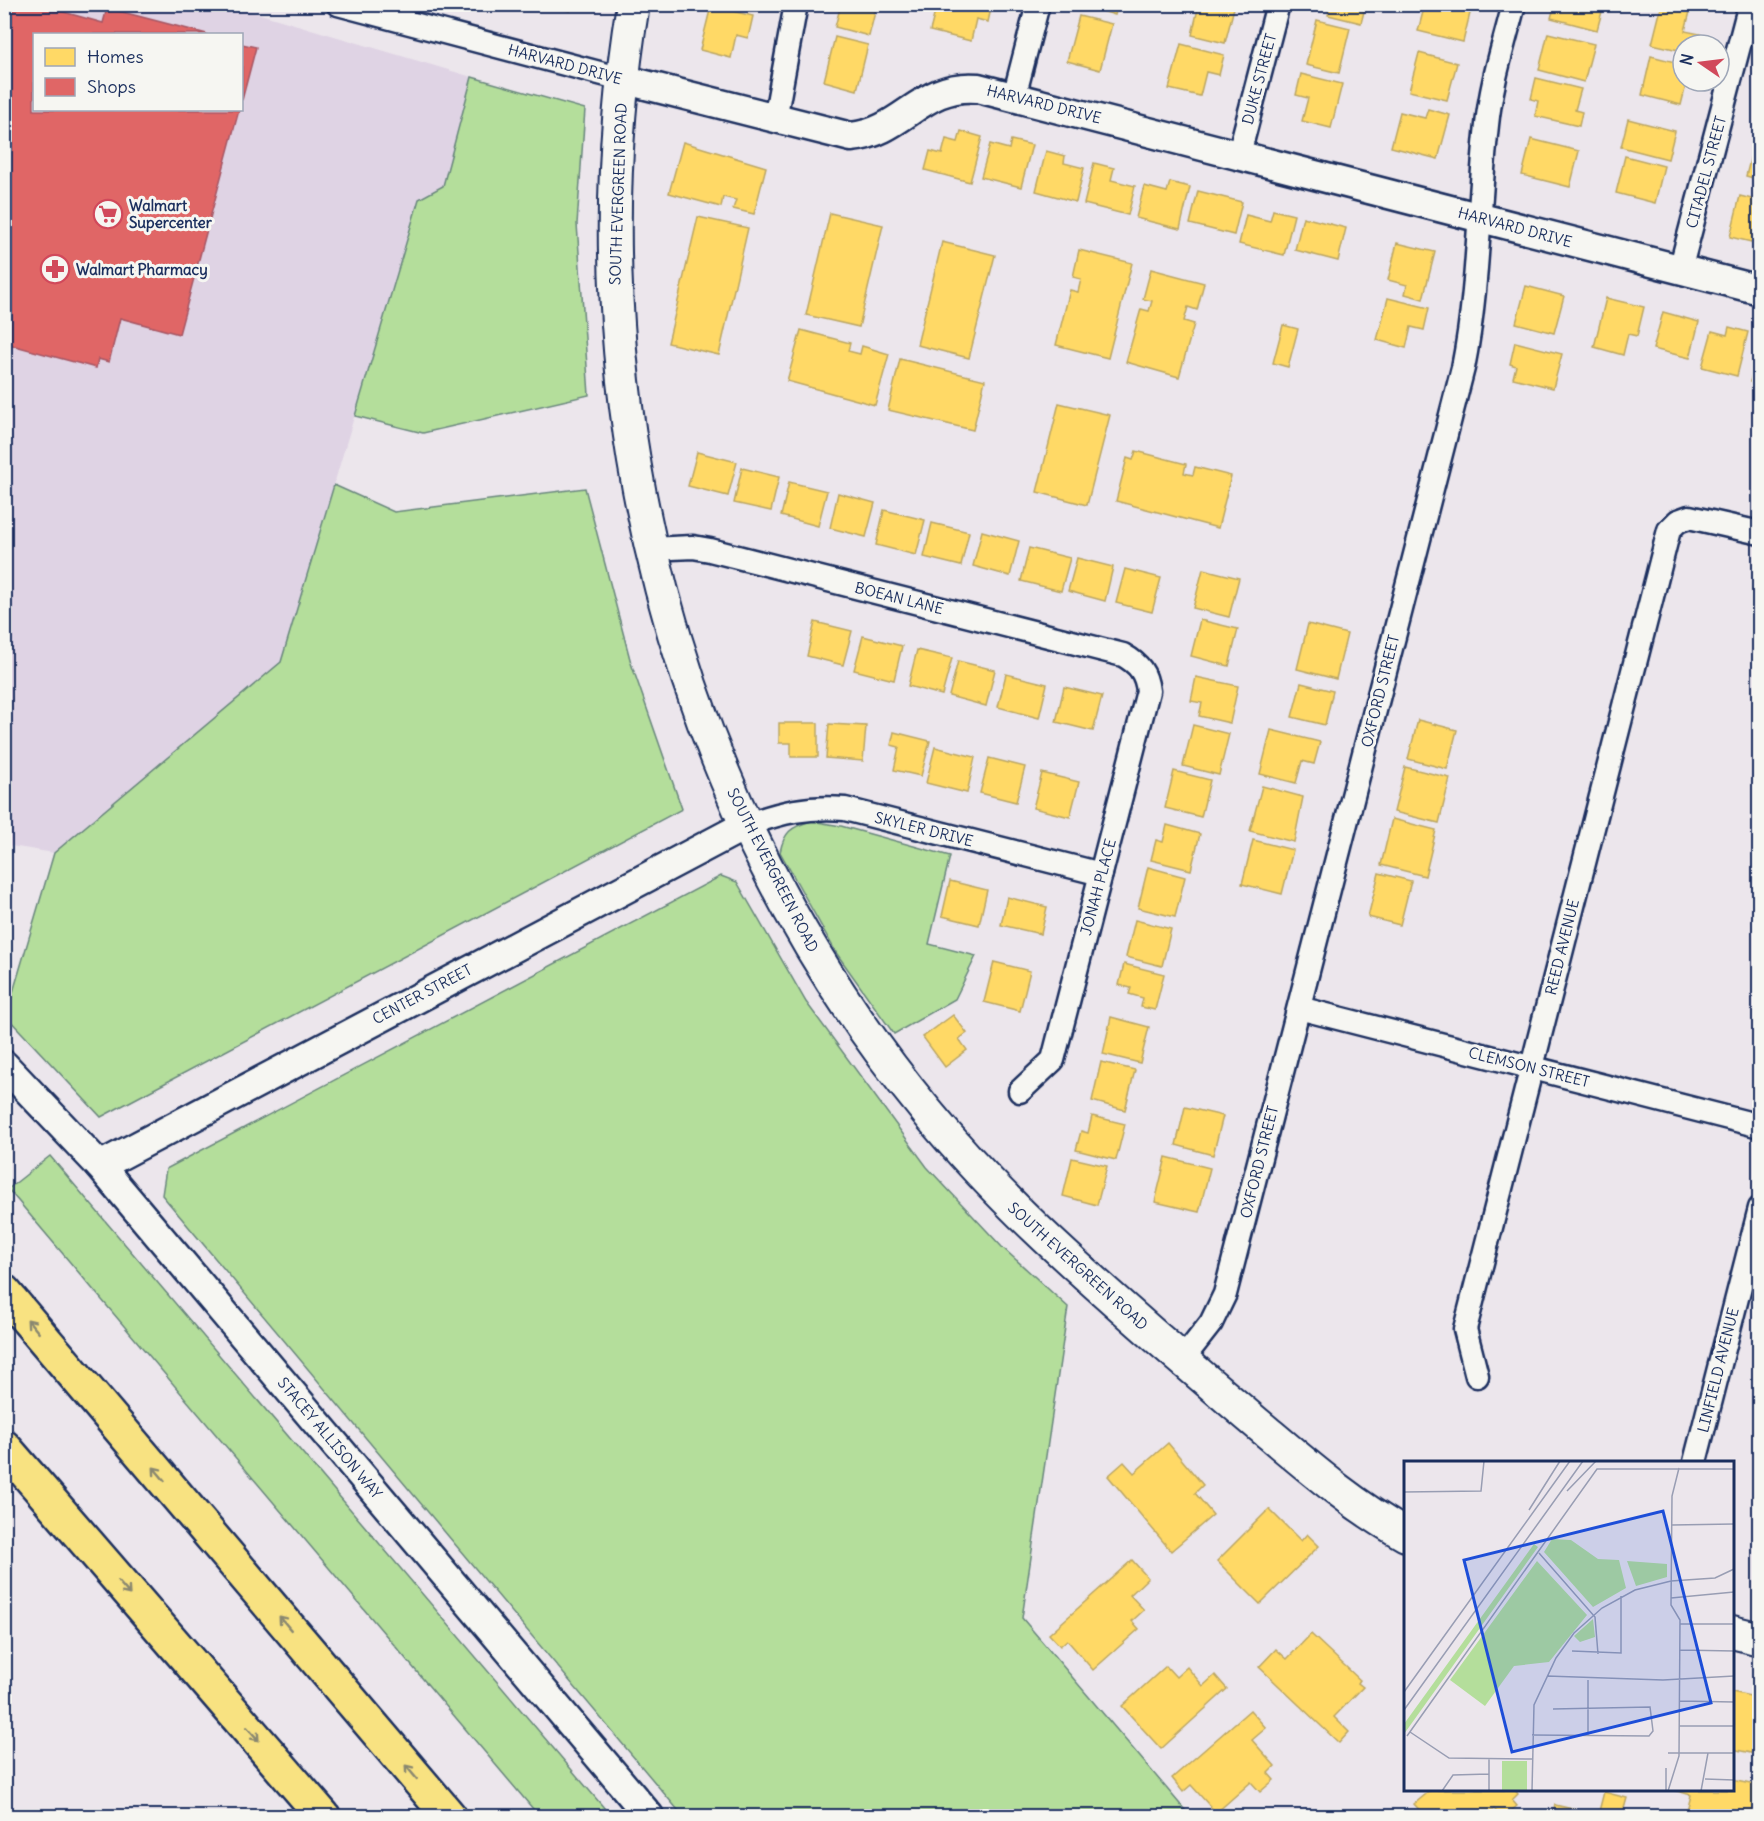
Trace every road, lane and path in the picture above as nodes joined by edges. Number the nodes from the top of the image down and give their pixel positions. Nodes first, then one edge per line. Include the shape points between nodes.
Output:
1 (338, 4) edge
2 (633, 4) edge
3 (796, 4) edge
4 (1038, 4) edge
5 (1278, 4) edge
6 (1514, 4) edge
7 (1750, 4) edge
8 (622, 79) junction
9 (1014, 97) junction
10 (775, 119) junction
11 (1239, 154) junction
12 (1480, 218) junction
13 (1680, 270) junction
14 (1760, 290) edge
15 (1760, 532) edge
16 (650, 549) junction
17 (1143, 670) joint
18 (746, 825) junction
19 (1101, 874) junction
20 (1299, 1008) junction
21 (4, 1065) edge
22 (1531, 1067) junction
23 (1020, 1091) dead end
24 (1760, 1126) edge
25 (100, 1166) junction
26 (1760, 1208) edge
27 (4, 1292) edge
28 (1182, 1360) junction
29 (1477, 1376) dead end
30 (4, 1447) edge
31 (1695, 1461) edge
32 (4, 1475) edge
33 (1404, 1534) edge
34 (100, 1562) junction
35 (1734, 1632) edge
36 (1760, 1639) edge
37 (323, 1816) edge
38 (449, 1816) edge
39 (649, 1816) edge

1 - 8 street, HARVARD DRIVE
2 - 8 main road, SOUTH EVERGREEN ROAD
3 - 10 street
4 - 9 street
5 - 11 street, DUKE STREET
6 - 12 street, OXFORD STREET via 1494,79
7 - 13 street, CITADEL STREET
8 - 10 street, HARVARD DRIVE
8 - 16 main road, SOUTH EVERGREEN ROAD via 614,280 625,407
9 - 10 street, HARVARD DRIVE via 960,86 943,90 878,131 851,137
9 - 11 street, HARVARD DRIVE
11 - 12 street, HARVARD DRIVE
12 - 13 street, HARVARD DRIVE
12 - 20 street, OXFORD STREET via 1471,328 1463,368
13 - 14 street, HARVARD DRIVE
15 - 22 street, REED AVENUE via 1689,517 1669,530
16 - 17 street, BOEAN LANE via 710,550 1123,655
16 - 18 main road, SOUTH EVERGREEN ROAD via 676,645
17 - 19 street, JONAH PLACE via 1148,691
18 - 19 street, SKYLER DRIVE via 813,807 845,809
18 - 25 street, CENTER STREET
18 - 28 main road, SOUTH EVERGREEN ROAD via 822,964 865,1031 924,1109 1041,1237
19 - 23 street, JONAH PLACE via 1053,1060
20 - 22 street, CLEMSON STREET
20 - 28 street, OXFORD STREET via 1225,1294 1210,1323
21 - 25 street, STACEY ALLISON WAY
22 - 24 street, CLEMSON STREET
22 - 29 street, REED AVENUE via 1464,1329
25 - 39 street, STACEY ALLISON WAY
26 - 31 street, LINFIELD AVENUE
38 -> 27 highway
28 - 33 main road, SOUTH EVERGREEN ROAD via 1345,1497
30 - 34 highway
32 - 34 highway
34 -> 37 highway
35 - 36 main road

